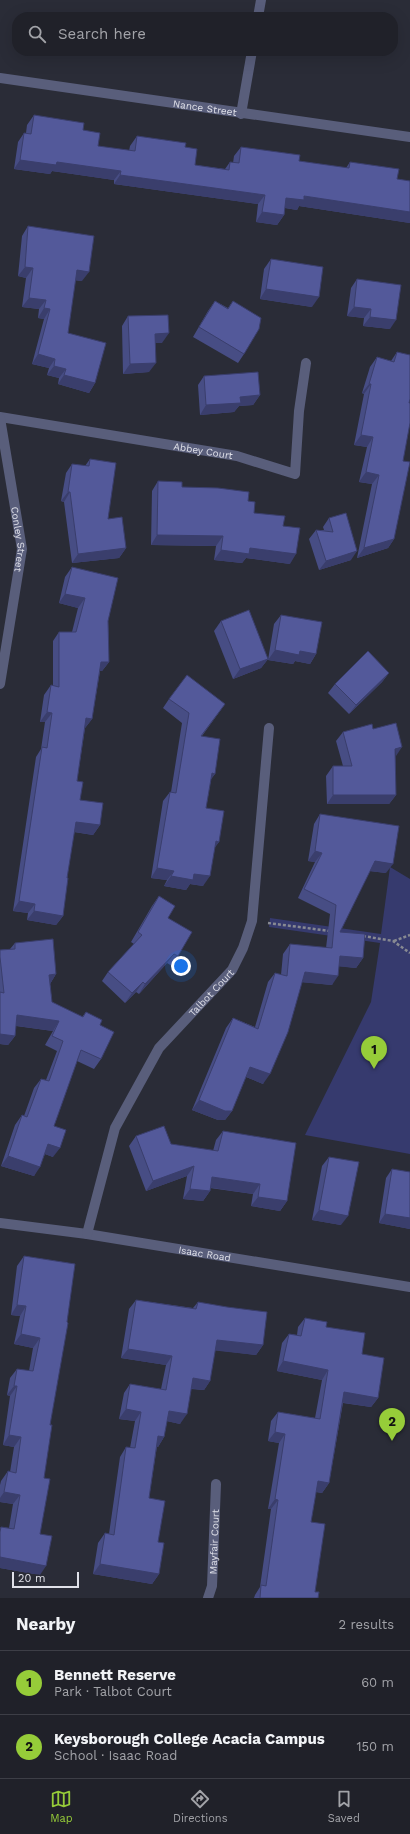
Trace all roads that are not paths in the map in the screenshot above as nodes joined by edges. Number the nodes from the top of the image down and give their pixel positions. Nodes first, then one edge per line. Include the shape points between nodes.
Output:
1 (261, 0) edge
2 (259, 12) edge
3 (251, 56) edge
4 (0, 78) edge
5 (241, 114) junction
6 (410, 137) edge
7 (306, 363) dead end
8 (0, 418) edge
9 (0, 684) edge
10 (269, 728) dead end
11 (0, 1223) edge
12 (87, 1234) junction
13 (410, 1287) edge
14 (216, 1484) dead end
15 (208, 1598) edge

1 - 2 street
3 - 5 street
4 - 5 street, Nance Street
5 - 6 street, Nance Street
7 - 8 street, Abbey Court via 299,411 295,474 237,456
8 - 9 street, Conley Street via 22,549
10 - 12 street, Talbot Court via 252,921 243,948 232,970 159,1048 115,1128
11 - 12 street, Isaac Road
12 - 13 street, Isaac Road
14 - 15 street, Mayfair Court via 212,1586

